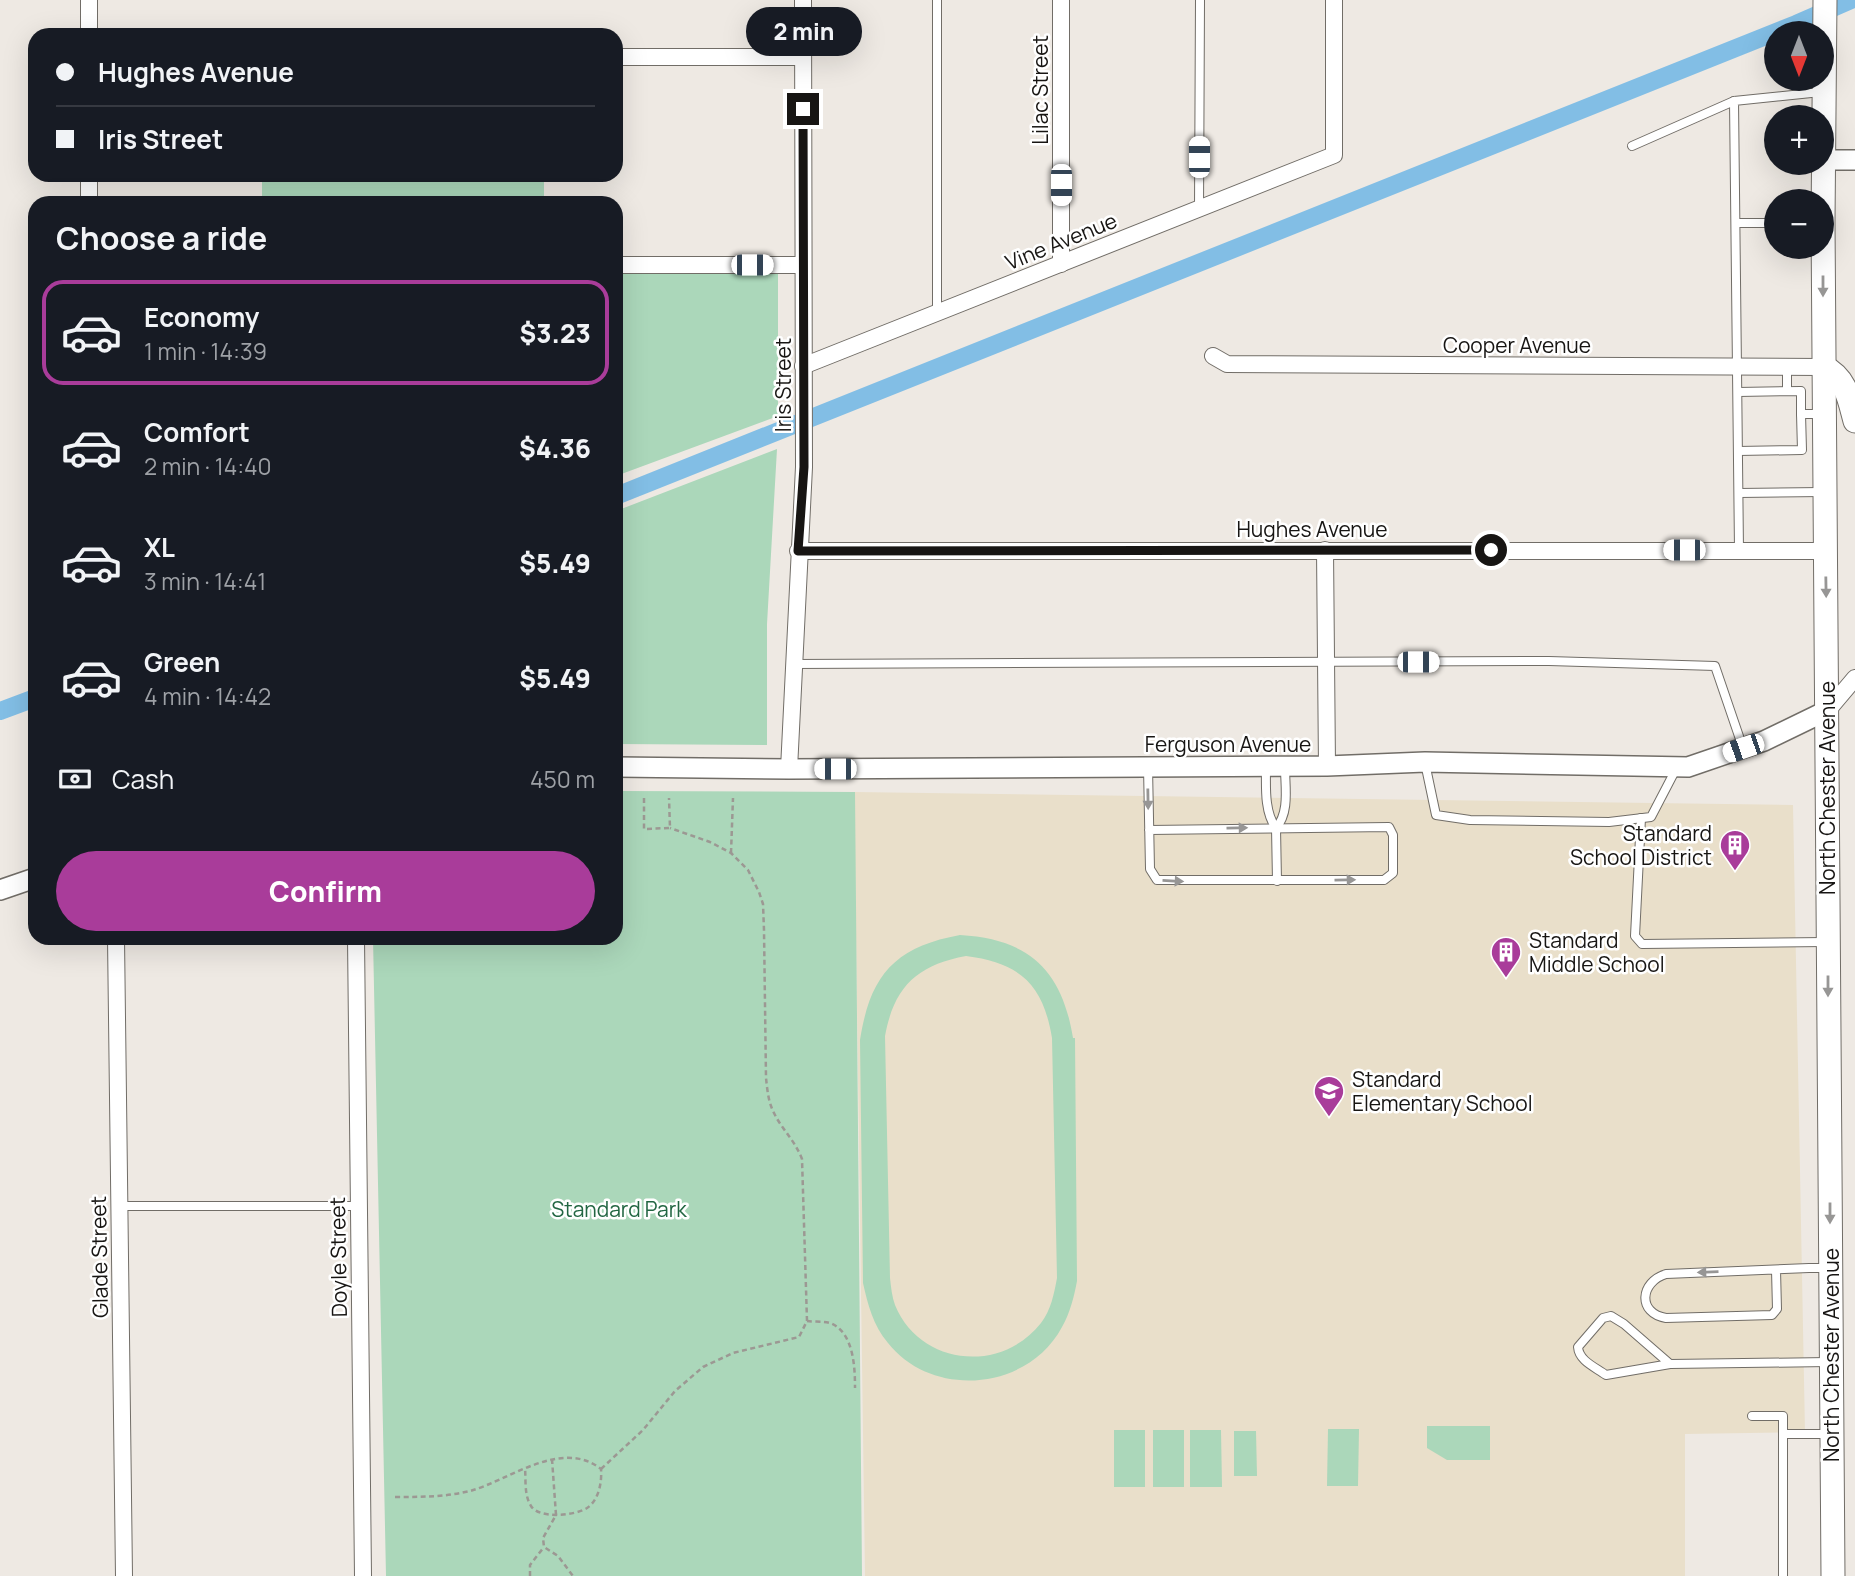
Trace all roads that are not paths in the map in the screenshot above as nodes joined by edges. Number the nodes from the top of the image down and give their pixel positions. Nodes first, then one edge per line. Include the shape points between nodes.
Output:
1 (89, 0) edge
2 (803, 0) edge
3 (937, 0) edge
4 (1061, 0) edge
5 (1200, 0) edge
6 (1334, 0) edge
7 (1825, 0) edge
8 (89, 28) edge
9 (623, 57) edge
10 (803, 57) junction
11 (1824, 92) junction
12 (1734, 101) junction
13 (1824, 105) edge
14 (1632, 146) dead end
15 (1834, 160) edge
16 (1855, 160) edge
17 (1199, 209) junction
18 (1736, 223) junction
19 (1764, 223) edge
20 (1823, 259) edge
21 (1061, 264) junction
22 (623, 265) edge
23 (803, 265) junction
24 (937, 313) junction
25 (1213, 356) dead end
26 (803, 366) junction
27 (1738, 367) junction
28 (1787, 367) junction
29 (1824, 367) junction
30 (1787, 391) junction
31 (1738, 392) junction
32 (1813, 414) junction
33 (1855, 421) edge
34 (1738, 451) junction
35 (1825, 492) junction
36 (1739, 493) junction
37 (1325, 550) junction
38 (1740, 550) junction
39 (798, 551) junction
40 (1825, 551) junction
41 (1326, 663) junction
42 (793, 664) junction
43 (1855, 678) edge
44 (1828, 710) junction
45 (1743, 748) junction
46 (1424, 762) junction
47 (1275, 766) junction
48 (1326, 766) junction
49 (1677, 766) junction
50 (623, 767) edge
51 (1148, 767) junction
52 (789, 769) junction
53 (1641, 818) junction
54 (1276, 828) junction
55 (1149, 830) junction
56 (28, 880) edge
57 (1277, 881) junction
58 (0, 890) edge
59 (1828, 942) junction
60 (116, 945) edge
61 (356, 945) edge
62 (119, 1206) junction
63 (359, 1206) junction
64 (1831, 1268) junction
65 (1776, 1270) junction
66 (1831, 1362) junction
67 (1670, 1364) junction
68 (1752, 1416) dead end
69 (1783, 1434) junction
70 (1832, 1434) junction
71 (124, 1576) edge
72 (363, 1576) edge
73 (1783, 1576) edge
74 (1833, 1576) edge

1 - 8 street
2 - 10 street, Iris Street
3 - 24 lane
4 - 21 street, Lilac Street
5 - 17 lane
6 - 17 street, Vine Avenue via 1334,155
7 - 11 main road, North Chester Avenue
9 - 10 street
10 - 23 street, Iris Street
11 - 12 lane
11 - 13 main road, North Chester Avenue
12 - 14 lane
12 - 18 lane
15 - 16 street
17 - 21 street, Vine Avenue
18 - 19 lane
18 - 27 lane
20 -> 29 main road, North Chester Avenue
21 - 24 street, Vine Avenue
22 - 23 street
23 - 26 street, Iris Street
24 - 26 street, Vine Avenue
25 - 27 street, Cooper Avenue via 1227,364
26 - 39 street, Iris Street via 804,467
27 - 28 street, Cooper Avenue
27 - 31 lane
28 - 29 street, Cooper Avenue
28 - 30 lane
29 - 32 main road, North Chester Avenue
29 - 33 main road via 1836,373 1846,389
30 - 31 lane
30 - 32 lane via 1801,391
31 - 34 lane
32 - 34 lane via 1802,450
32 - 35 main road, North Chester Avenue
34 - 36 lane
35 - 36 lane
35 - 40 main road, North Chester Avenue
36 - 38 lane
37 - 38 street, Hughes Avenue
37 - 39 street, Hughes Avenue
37 - 41 street
38 - 40 street, Hughes Avenue
39 - 42 street, Iris Street
40 -> 44 main road, North Chester Avenue
41 - 42 lane
41 - 45 lane via 1715,666
41 - 48 street
42 - 52 street, Iris Street
43 - 44 street
44 - 45 street, Ferguson Avenue
44 - 59 main road, North Chester Avenue
45 - 49 street, Ferguson Avenue via 1688,767
46 - 48 street, Ferguson Avenue
46 - 49 street, Ferguson Avenue
46 - 53 lane via 1436,815 1553,822
47 - 48 street, Ferguson Avenue
47 - 51 street, Ferguson Avenue
47 - 54 lane via 1269,810
47 - 54 lane via 1285,811
49 - 53 lane via 1651,817
50 - 52 street, Ferguson Avenue
51 - 52 street, Ferguson Avenue
51 -> 55 lane
53 - 59 lane via 1635,936 1642,944
55 -> 54 lane
54 - 57 lane
57 -> 54 lane via 1384,880 1392,873 1393,835 1389,827
55 -> 57 lane via 1150,869 1157,880
56 - 58 street
59 -> 64 main road, North Chester Avenue
60 - 62 street, Glade Street
61 - 63 street, Doyle Street
62 - 63 lane
62 - 71 street, Glade Street
63 - 72 street, Doyle Street
64 - 65 lane
64 - 66 main road, North Chester Avenue
65 -> 65 lane via 1666,1274 1650,1284 1646,1303 1653,1313 1666,1318 1772,1315 1777,1305
66 - 67 lane
66 - 70 main road, North Chester Avenue
67 - 67 lane via 1611,1316 1603,1318 1578,1347 1583,1360 1606,1375
68 - 69 lane via 1783,1416
69 - 70 lane
69 - 73 lane
70 - 74 main road, North Chester Avenue

